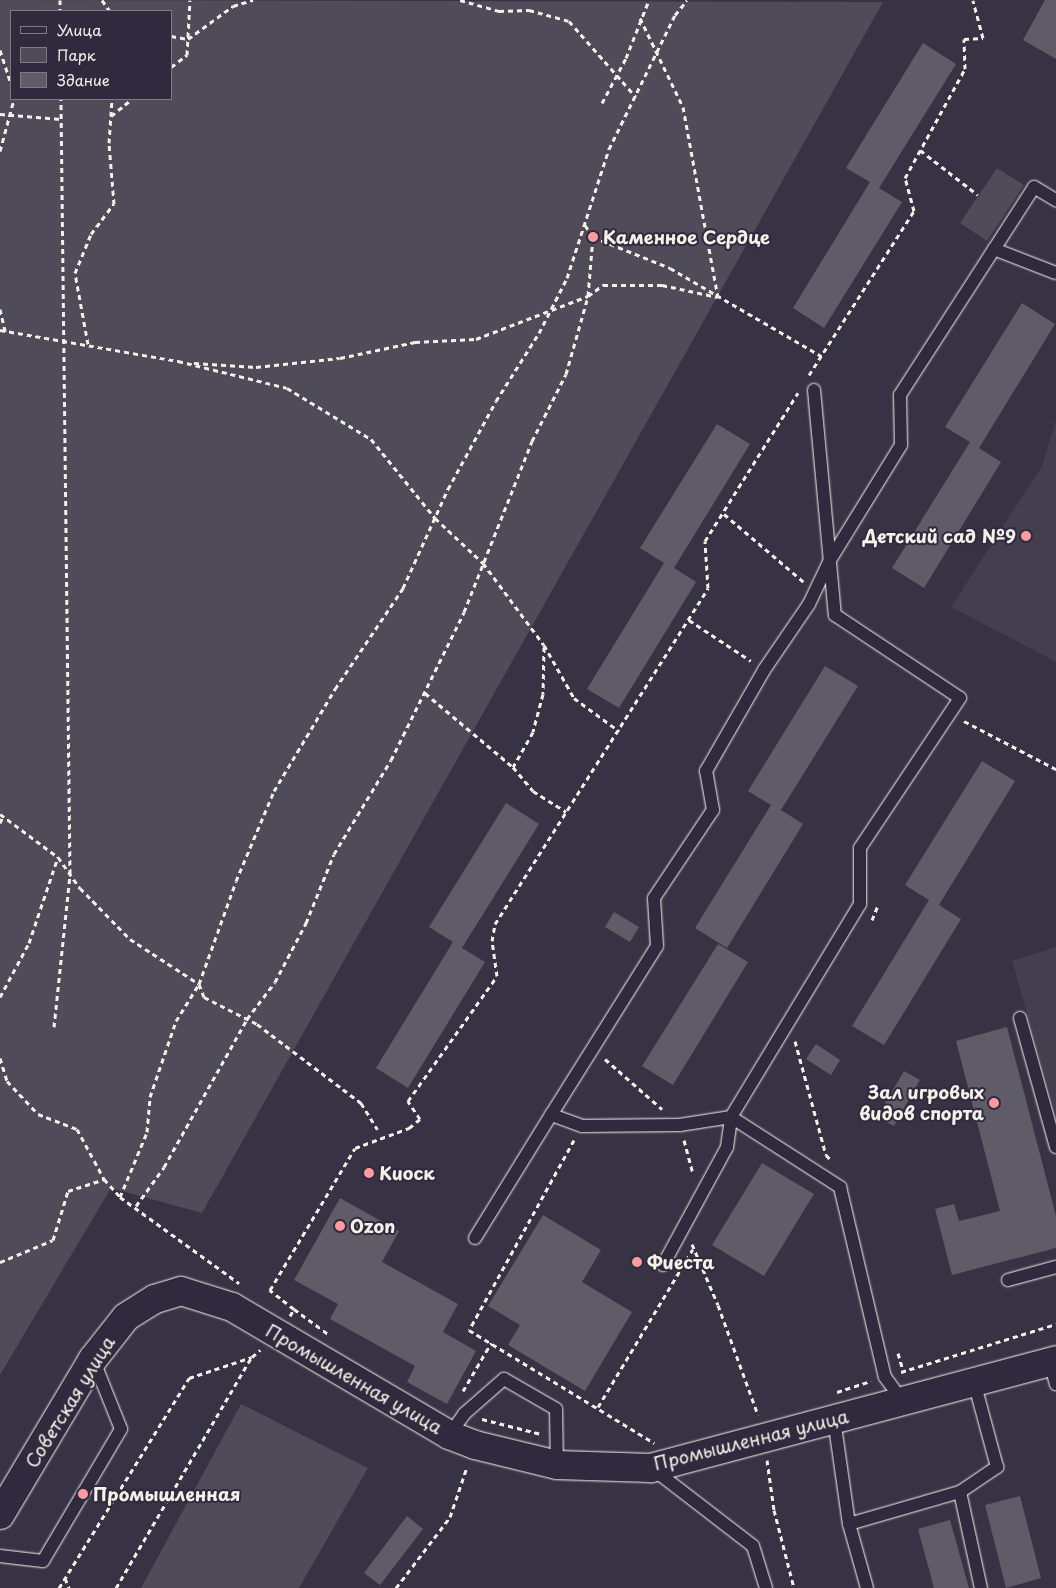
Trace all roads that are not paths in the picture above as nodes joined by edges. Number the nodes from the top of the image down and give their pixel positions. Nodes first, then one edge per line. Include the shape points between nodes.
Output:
1 (1056, 200) edge
2 (994, 249) junction
3 (1056, 273) edge
4 (814, 390) dead end
5 (830, 560) junction
6 (1020, 1018) dead end
7 (551, 1115) junction
8 (731, 1117) junction
9 (1056, 1147) edge
10 (475, 1238) dead end
11 (664, 1265) dead end
12 (1056, 1267) edge
13 (1008, 1280) dead end
14 (181, 1291) joint
15 (93, 1359) junction
16 (1054, 1369) edge
17 (974, 1382) junction
18 (903, 1402) junction
19 (832, 1406) junction
20 (457, 1425) junction
21 (650, 1451) junction
22 (557, 1465) junction
23 (960, 1492) junction
24 (0, 1515) edge
25 (849, 1524) junction
26 (0, 1556) edge
27 (766, 1588) edge
28 (867, 1588) edge
29 (982, 1588) edge

1 - 2 lane via 1034,187
2 - 3 lane
2 - 5 lane via 900,395 901,444
4 - 5 lane
5 - 7 lane via 815,592 764,670 706,771 713,810 654,898 657,946
5 - 8 lane via 836,615 960,698 860,848 860,904
6 - 9 lane
7 - 8 lane via 582,1126 680,1125
7 - 10 lane
8 - 11 lane via 727,1147
8 - 18 lane via 840,1187 885,1377
12 - 13 lane
14 - 15 street, Советская улица via 155,1299 126,1317
14 - 20 street, Промышленная улица via 232,1307 279,1335
15 - 24 street, Советская улица
15 - 26 lane via 121,1429 44,1561
16 - 17 street, Промышленная улица
17 - 18 street, Промышленная улица
17 - 23 lane via 996,1467
18 - 19 street, Промышленная улица
19 - 21 street, Промышленная улица
19 - 25 lane
20 - 22 street, Промышленная улица via 475,1445
20 - 22 lane via 504,1379 556,1409
21 - 22 street, Промышленная улица
21 - 27 lane via 753,1546
23 - 25 lane
23 - 29 lane
25 - 28 lane

